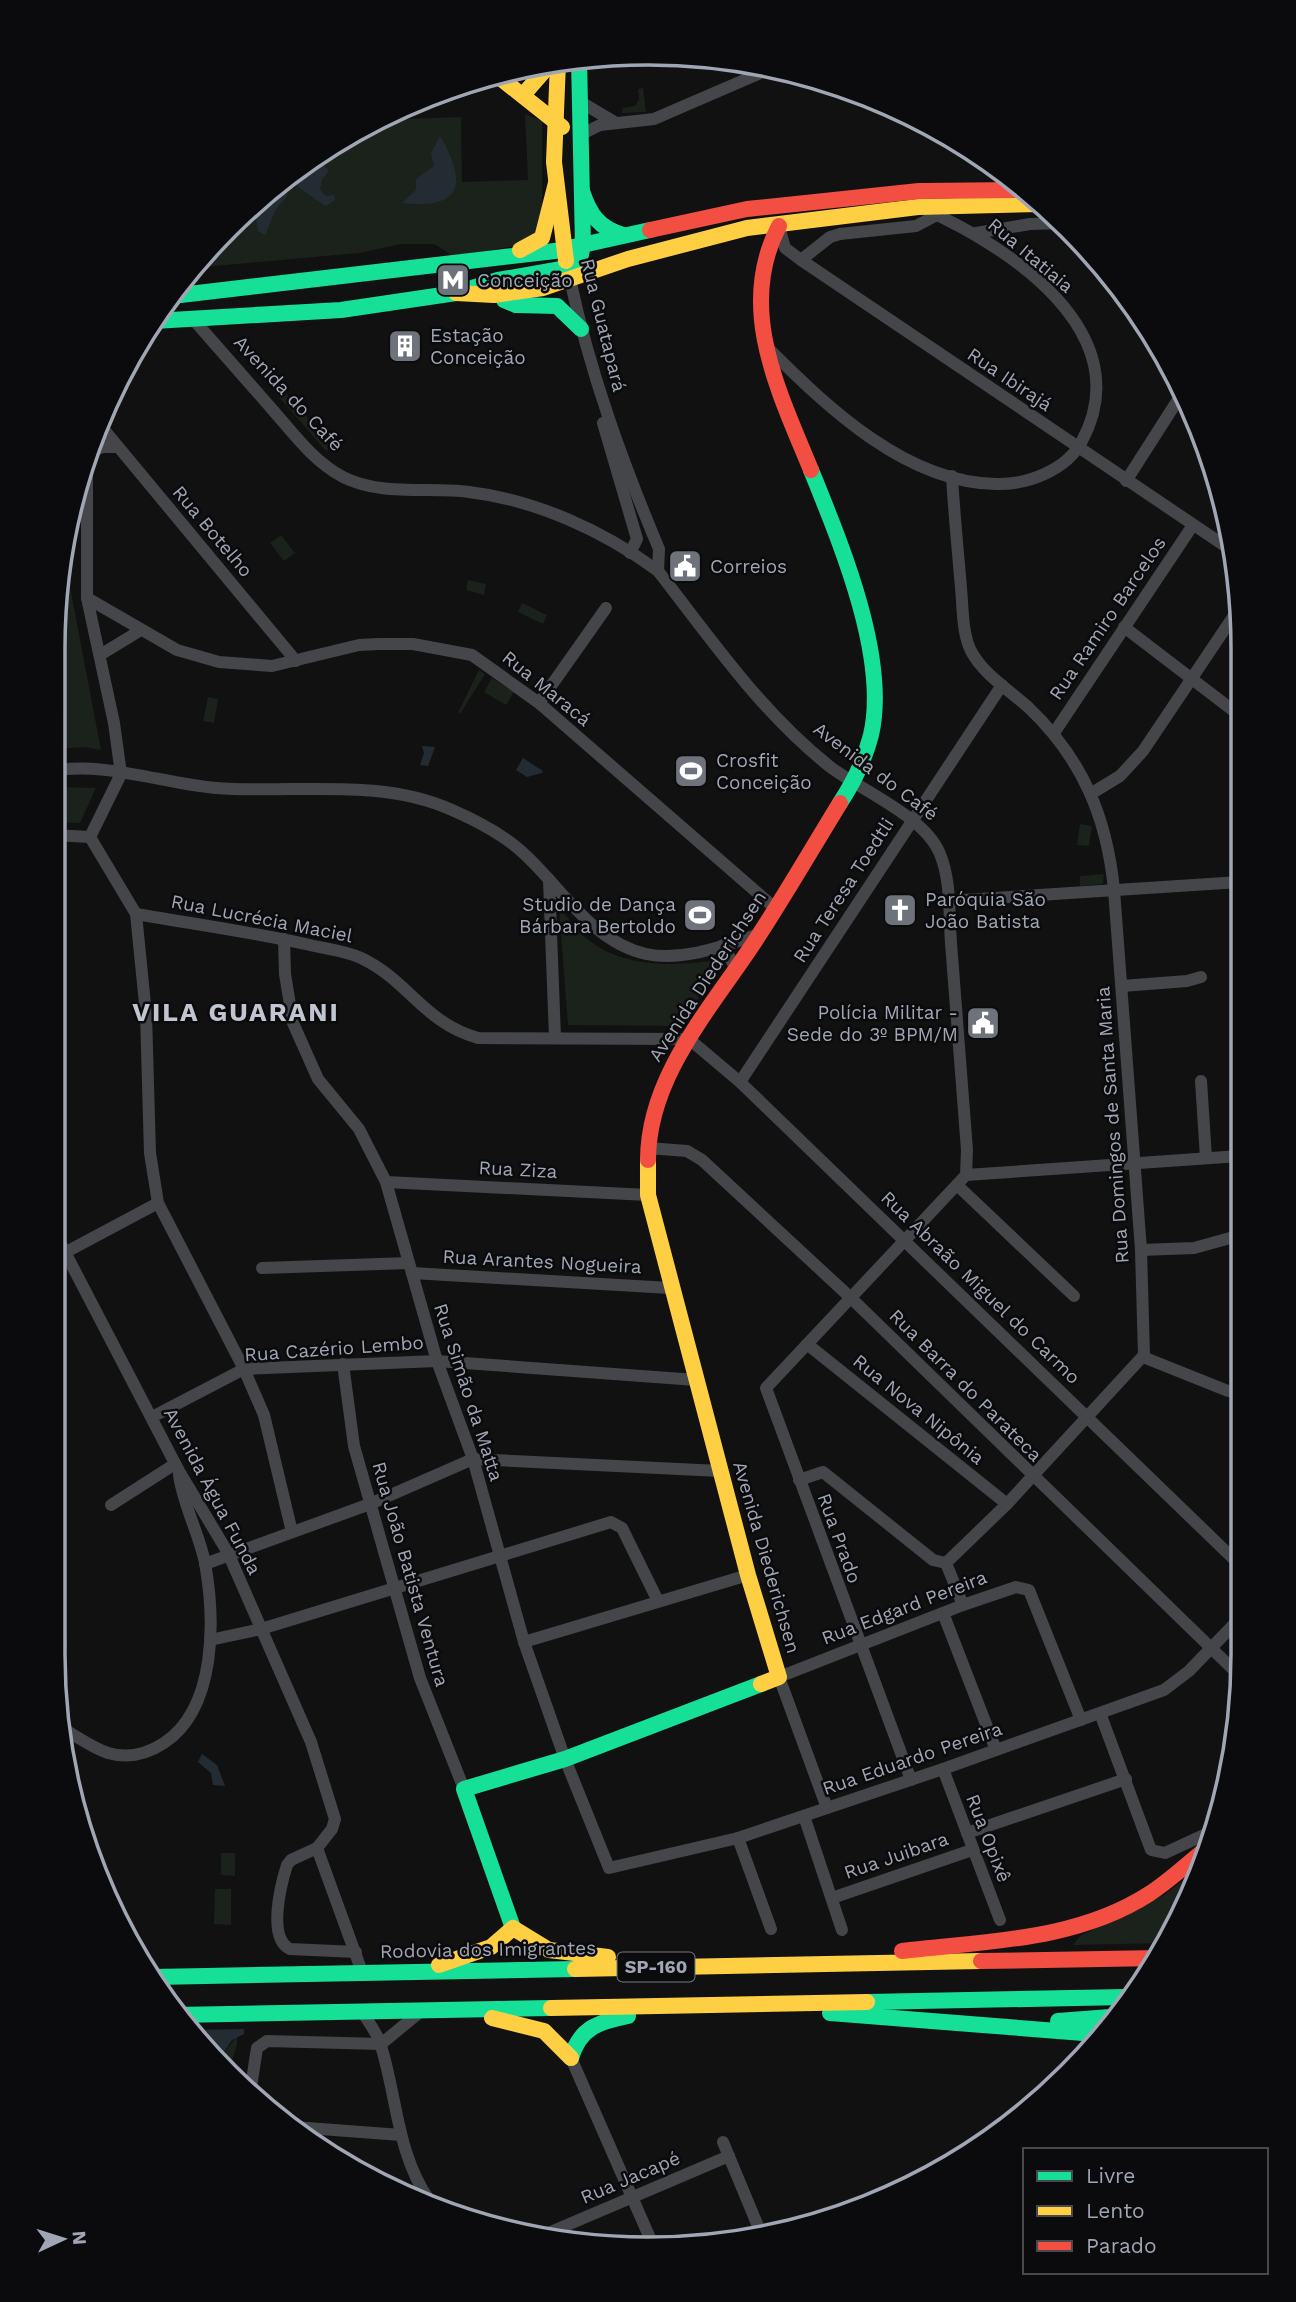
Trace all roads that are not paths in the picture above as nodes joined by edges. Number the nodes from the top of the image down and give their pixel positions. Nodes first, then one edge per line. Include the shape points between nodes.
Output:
1 (579, 69) edge
2 (558, 72) edge
3 (541, 75) edge
4 (756, 75) edge
5 (507, 83) edge
6 (523, 95) junction
7 (579, 101) junction
8 (556, 121) junction
9 (616, 123) junction
10 (581, 140) junction
11 (556, 183) junction
12 (582, 191) junction
13 (840, 199) junction
14 (1021, 199) edge
15 (1022, 200) edge
16 (918, 206) junction
17 (1030, 207) edge
18 (937, 215) junction
19 (1030, 224) junction
20 (1048, 224) edge
21 (779, 226) junction
22 (976, 233) junction
23 (628, 236) junction
24 (583, 245) junction
25 (564, 249) junction
26 (509, 255) junction
27 (801, 260) junction
28 (293, 265) dead end
29 (569, 274) junction
30 (275, 285) junction
31 (456, 293) junction
32 (494, 295) junction
33 (183, 296) edge
34 (178, 304) edge
35 (194, 320) junction
36 (165, 321) edge
37 (581, 329) junction
38 (764, 344) junction
39 (1176, 402) edge
40 (605, 412) junction
41 (106, 433) edge
42 (118, 447) junction
43 (101, 448) edge
44 (1078, 448) junction
45 (952, 476) junction
46 (1126, 481) junction
47 (87, 490) edge
48 (1193, 525) junction
49 (1222, 544) edge
50 (631, 553) junction
51 (658, 571) junction
52 (88, 598) junction
53 (606, 608) dead end
54 (1230, 621) edge
55 (1124, 627) junction
56 (141, 630) junction
57 (100, 655) junction
58 (296, 661) junction
59 (1192, 677) junction
60 (1002, 685) junction
61 (539, 703) junction
62 (1231, 709) edge
63 (1054, 733) junction
64 (65, 770) edge
65 (121, 774) junction
66 (853, 783) junction
67 (1092, 793) junction
68 (912, 821) junction
69 (65, 836) edge
70 (90, 837) junction
71 (549, 880) junction
72 (1231, 886) edge
73 (1114, 890) junction
74 (947, 901) junction
75 (775, 908) junction
76 (136, 914) junction
77 (760, 934) junction
78 (284, 939) junction
79 (723, 945) junction
80 (736, 969) junction
81 (1201, 977) dead end
82 (1122, 985) junction
83 (555, 1038) junction
84 (689, 1039) junction
85 (740, 1082) junction
86 (1201, 1082) dead end
87 (648, 1148) junction
88 (1231, 1157) edge
89 (1206, 1158) junction
90 (1133, 1164) junction
91 (961, 1180) junction
92 (386, 1182) junction
93 (648, 1195) junction
94 (158, 1203) junction
95 (1231, 1238) edge
96 (904, 1239) junction
97 (1141, 1250) junction
98 (65, 1252) edge
99 (65, 1265) edge
100 (262, 1268) dead end
101 (410, 1268) junction
102 (670, 1288) junction
103 (1074, 1296) dead end
104 (850, 1298) junction
105 (807, 1344) junction
106 (1143, 1357) junction
107 (437, 1361) junction
108 (343, 1364) junction
109 (244, 1369) junction
110 (696, 1380) junction
111 (1228, 1391) dead end
112 (1086, 1416) junction
113 (152, 1417) junction
114 (473, 1459) junction
115 (177, 1468) junction
116 (720, 1471) junction
117 (1032, 1476) junction
118 (799, 1480) junction
119 (370, 1504) junction
120 (1007, 1504) junction
121 (111, 1505) dead end
122 (292, 1532) junction
123 (228, 1553) junction
124 (498, 1555) junction
125 (1231, 1556) edge
126 (946, 1563) junction
127 (205, 1564) junction
128 (748, 1575) junction
129 (395, 1587) junction
130 (659, 1601) junction
131 (963, 1605) junction
132 (943, 1613) junction
133 (1231, 1628) edge
134 (261, 1629) junction
135 (210, 1640) junction
136 (524, 1642) junction
137 (859, 1646) junction
138 (1211, 1649) junction
139 (1231, 1667) edge
140 (779, 1677) junction
141 (1100, 1713) junction
142 (1081, 1720) junction
143 (70, 1733) edge
144 (996, 1750) junction
145 (565, 1759) junction
146 (943, 1769) junction
147 (1125, 1779) junction
148 (911, 1780) junction
149 (464, 1789) junction
150 (827, 1808) junction
151 (804, 1816) junction
152 (967, 1833) junction
153 (738, 1838) junction
154 (1199, 1843) edge
155 (317, 1848) junction
156 (972, 1850) junction
157 (1197, 1850) edge
158 (609, 1868) joint
159 (832, 1898) junction
160 (1000, 1920) dead end
161 (513, 1928) junction
162 (772, 1929) dead end
163 (842, 1930) dead end
164 (356, 1952) junction
165 (1145, 1958) edge
166 (840, 1962) junction
167 (662, 1966) junction
168 (423, 1971) junction
169 (362, 1972) junction
170 (162, 1977) edge
171 (1119, 1997) edge
172 (735, 2004) junction
173 (685, 2005) junction
174 (463, 2011) junction
175 (420, 2012) junction
176 (363, 2013) junction
177 (190, 2015) edge
178 (1104, 2017) edge
179 (1000, 2025) junction
180 (1091, 2034) edge
181 (381, 2043) junction
182 (571, 2058) junction
183 (252, 2082) edge
184 (309, 2128) edge
185 (401, 2135) junction
186 (723, 2141) dead end
187 (729, 2156) junction
188 (425, 2193) edge
189 (632, 2198) junction
190 (758, 2227) edge
191 (557, 2230) edge
192 (649, 2237) edge

1 - 7 main road
2 - 8 main road
3 - 6 main road
4 - 9 street via 654,119
5 - 6 main road
6 - 8 main road
7 - 9 street
7 - 10 main road
8 - 10 main road
8 - 11 main road
9 - 10 street via 600,125
10 - 12 main road
11 - 25 main road, Rua Guatapará
11 - 26 main road via 542,238
12 - 23 main road via 594,222
12 - 24 main road
13 - 14 main road via 919,191
13 - 21 main road via 788,214
13 - 23 main road via 724,213
15 - 16 main road
16 - 18 street, Rua Itatiaia
16 - 21 main road
17 - 19 street
18 - 22 street, Rua Itatiaia
18 - 27 street via 916,226 830,237
19 - 20 street
19 - 22 street
21 - 27 street, Rua Ibirajá via 785,248
21 - 29 main road via 747,228
21 - 38 main road, Avenida Diederichsen via 764,259 758,289
22 - 44 street, Rua Itatiaia via 1049,292 1086,337 1094,357 1096,402
23 - 24 main road
24 - 25 main road
24 - 29 main road via 580,260
25 - 26 main road
25 - 29 main road, Rua Guatapará
26 - 30 main road
27 - 44 street, Rua Ibirajá
28 - 30 main road
29 - 31 main road via 498,280
29 - 32 main road via 542,288
29 - 37 street, Rua Guatapará
30 - 33 main road
31 - 32 main road
31 - 35 main road via 341,310
32 - 37 main road via 516,304 558,306
34 - 35 main road, Avenida do Café
35 - 36 main road
35 - 50 street, Avenida do Café via 311,454 345,478 372,487 469,492 508,499 551,513
37 - 40 street, Rua Guatapará
38 - 45 street, Rua Itatiaia via 819,400 856,428 921,466
38 - 66 main road, Avenida Diederichsen via 867,627 873,717 866,759
39 - 46 street
40 - 50 street, Rua Guatapará via 602,426 637,539
40 - 51 street, Rua Guatapará via 659,550
41 - 42 street, Rua Botelho
42 - 43 street
42 - 58 street, Rua Botelho
44 - 45 street, Rua Itatiaia via 1062,464 1024,480 997,484
44 - 46 street, Rua Ibirajá
45 - 60 street, Rua Domingos de Santa Maria via 967,636 975,657
46 - 48 street, Rua Ibirajá
47 - 52 street
48 - 49 street, Rua Ibirajá
48 - 55 street, Rua Ramiro Barcelos
50 - 51 street, Avenida do Café
51 - 66 street, Avenida do Café via 764,705 812,752
52 - 56 street, Rua Maracá
52 - 57 street
53 - 61 street
54 - 59 street
55 - 59 street
55 - 63 street, Rua Ramiro Barcelos
56 - 57 street
56 - 58 street, Rua Maracá via 177,650 219,662 272,666
57 - 65 street
58 - 61 street, Rua Maracá via 359,645 447,648 472,655
59 - 62 street
59 - 67 street via 1131,766
60 - 63 street, Rua Domingos de Santa Maria
60 - 68 street, Rua Teresa Toedtli
61 - 75 street, Rua Maracá
63 - 67 street, Rua Domingos de Santa Maria
64 - 65 street via 86,767
65 - 70 street
65 - 71 street via 216,788 381,792 421,799 452,810 520,849
66 - 68 street, Avenida do Café
66 - 75 main road, Avenida Diederichsen
67 - 73 street, Rua Domingos de Santa Maria via 1107,837
68 - 74 street, Avenida do Café via 940,853
68 - 85 street, Rua Teresa Toedtli
69 - 70 street
70 - 76 street
71 - 79 street via 601,932 646,954 677,955
71 - 83 street
72 - 73 street
73 - 74 street
73 - 82 street, Rua Domingos de Santa Maria
74 - 91 street, Avenida do Café via 966,1137
75 - 77 main road, Avenida Diederichsen
76 - 78 street, Rua Lucrécia Maciel
76 - 94 street via 146,1014 150,1153
77 - 79 street
77 - 80 main road, Avenida Diederichsen
78 - 83 street, Rua Lucrécia Maciel via 358,956 376,965 433,1018 458,1033 501,1040
78 - 92 street, Rua Simão da Matta via 289,1003 304,1052 318,1079 373,1151
79 - 80 street
80 - 84 main road, Avenida Diederichsen
81 - 82 street
82 - 90 street, Rua Domingos de Santa Maria
83 - 84 street, Rua Lucrécia Maciel
84 - 85 street, Rua Abraão Miguel do Carmo
84 - 87 main road, Avenida Diederichsen via 667,1075 653,1113
85 - 96 street, Rua Abraão Miguel do Carmo
86 - 89 street
87 - 93 main road, Avenida Diederichsen
87 - 104 street, Rua Barra do Parateca via 694,1154
88 - 89 street
89 - 90 street
90 - 91 street
90 - 97 street, Rua Domingos de Santa Maria
91 - 96 street
91 - 103 street
92 - 93 street, Rua Ziza
92 - 101 street, Rua Simão da Matta
93 - 102 main road, Avenida Diederichsen
94 - 98 street
94 - 109 street
95 - 97 street via 1194,1248
96 - 104 street
96 - 112 street, Rua Abraão Miguel do Carmo
97 - 106 street, Rua Domingos de Santa Maria
99 - 113 street, Avenida Água Funda
100 - 101 street, Rua Arantes Nogueira
101 - 102 street, Rua Arantes Nogueira
101 - 107 street, Rua Simão da Matta
102 - 110 main road, Avenida Diederichsen
104 - 105 street
104 - 117 street, Rua Barra do Parateca
105 - 118 street, Rua Prado via 766,1388
105 - 120 street, Rua Nova Nipônia
106 - 111 street
106 - 112 street
107 - 108 street, Rua Cazério Lembo
107 - 110 street, Rua Cazério Lembo
107 - 114 street, Rua Simão da Matta
108 - 109 street, Rua Cazério Lembo
108 - 119 street, Rua João Batista Ventura via 352,1437
109 - 113 street, Rua Cazério Lembo
109 - 122 street via 264,1415
110 - 116 main road, Avenida Diederichsen
112 - 117 street
112 - 125 street, Rua Abraão Miguel do Carmo
113 - 115 street, Avenida Água Funda
114 - 116 street
114 - 119 street
114 - 124 street, Rua Simão da Matta
115 - 121 street
115 - 123 street, Avenida Água Funda
115 - 127 street
116 - 128 main road, Avenida Diederichsen
117 - 120 street
117 - 138 street, Rua Barra do Parateca
118 - 126 street via 823,1472 933,1560
118 - 137 street, Rua Prado
119 - 122 street
119 - 129 street, Rua João Batista Ventura
120 - 126 street
122 - 123 street
123 - 127 street
123 - 134 street, Avenida Água Funda
124 - 129 street
124 - 130 street via 615,1522
124 - 136 street, Rua Simão da Matta
126 - 131 street
127 - 135 street
128 - 130 street
128 - 140 main road, Avenida Diederichsen
129 - 134 street
129 - 149 street, Rua João Batista Ventura via 430,1708
130 - 136 street
131 - 132 street, Rua Edgard Pereira
131 - 142 street, Rua Edgard Pereira via 1016,1587 1029,1590
132 - 137 street, Rua Edgard Pereira
132 - 144 street
133 - 138 street, Rua Eduardo Pereira
134 - 135 street
134 - 155 street, Avenida Água Funda via 311,1742 335,1819
135 - 143 street via 193,1711 185,1726 153,1750 128,1755 105,1752
136 - 145 street, Rua Simão da Matta
137 - 140 street, Rua Edgard Pereira
137 - 148 street, Rua Prado
138 - 139 street, Rua Barra do Parateca
138 - 141 street, Rua Eduardo Pereira via 1164,1690
140 - 145 main road, Rua Edgard Pereira
140 - 150 street, Avenida Diederichsen
141 - 142 street, Rua Eduardo Pereira
141 - 147 street
142 - 144 street, Rua Eduardo Pereira
144 - 146 street, Rua Eduardo Pereira
145 - 149 main road, Rua Edgard Pereira
145 - 158 street, Rua Simão da Matta
146 - 148 street, Rua Eduardo Pereira
146 - 152 street, Rua Opixê
147 - 152 street
147 - 154 street via 1153,1852 1171,1852
148 - 150 street, Rua Eduardo Pereira
149 - 161 main road
150 - 151 street, Rua Eduardo Pereira
151 - 153 street, Rua Eduardo Pereira
151 - 159 street
152 - 156 street, Rua Opixê
153 - 158 street, Rua Eduardo Pereira
153 - 162 street
155 - 164 street
155 - 164 street via 287,1865 276,1919 279,1940 289,1949
156 - 159 street, Rua Juibara
156 - 160 street, Rua Opixê
157 - 166 main road via 1149,1894 1092,1923 914,1951 861,1954
159 - 163 street
161 - 167 main road via 549,1950
161 - 168 main road via 505,1941 494,1947
164 - 169 street
165 - 166 main road, Rodovia dos Imigrantes / SP-160
166 - 167 main road, Rodovia dos Imigrantes / SP-160
167 - 168 main road, Rodovia dos Imigrantes / SP-160
168 - 169 main road, Rodovia dos Imigrantes / SP-160
169 - 170 main road, Rodovia dos Imigrantes / SP-160
171 - 172 main road, SP-160
172 - 173 main road, SP-160
172 - 179 main road via 886,2020
173 - 174 main road, SP-160
173 - 182 main road via 595,2024 580,2035
174 - 175 main road, SP-160
174 - 182 main road via 544,2031
175 - 176 main road, SP-160
175 - 181 street
176 - 177 main road, SP-160
176 - 181 street
178 - 179 main road
179 - 180 main road
181 - 183 street via 261,2043
181 - 185 street
182 - 189 street
184 - 185 street
185 - 188 street
186 - 187 street
187 - 189 street, Rua Jacapé
187 - 190 street
189 - 191 street, Rua Jacapé
189 - 192 street

